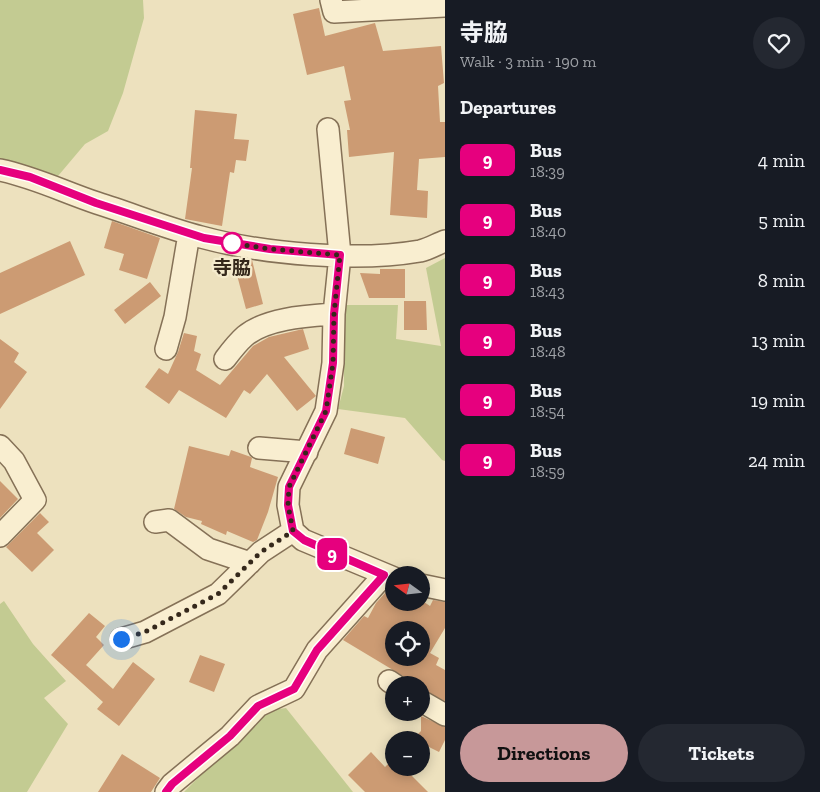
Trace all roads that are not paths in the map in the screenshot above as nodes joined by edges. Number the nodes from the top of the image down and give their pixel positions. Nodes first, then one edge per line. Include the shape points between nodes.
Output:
1 (331, 0) edge
2 (445, 6) edge
3 (328, 129) dead end
4 (0, 170) edge
5 (189, 234) junction
6 (445, 241) edge
7 (340, 255) junction
8 (334, 314) junction
9 (166, 349) dead end
10 (225, 359) dead end
11 (259, 448) dead end
12 (307, 452) junction
13 (5, 458) edge
14 (155, 522) dead end
15 (293, 531) junction
16 (0, 536) edge
17 (250, 563) junction
18 (385, 575) edge
19 (385, 581) edge
20 (430, 586) edge
21 (445, 590) edge
22 (121, 639) dead end
23 (430, 706) edge
24 (445, 715) edge
25 (166, 792) edge

1 - 2 street via 334,12
3 - 7 street
4 - 5 street via 30,177
5 - 7 street via 270,249
5 - 9 street via 175,317
6 - 7 street via 422,251
7 - 8 street
8 - 10 street via 295,317 264,326 247,334
8 - 12 street via 333,363 326,411
11 - 12 street
12 - 15 street via 289,487 288,505
13 - 16 street via 35,500
14 - 17 street via 169,520 208,549
15 - 17 street
15 - 18 street via 330,553
17 - 22 street via 218,594 145,632
19 - 25 street via 317,650 294,689 258,706 230,736
20 - 21 street
23 - 24 street

